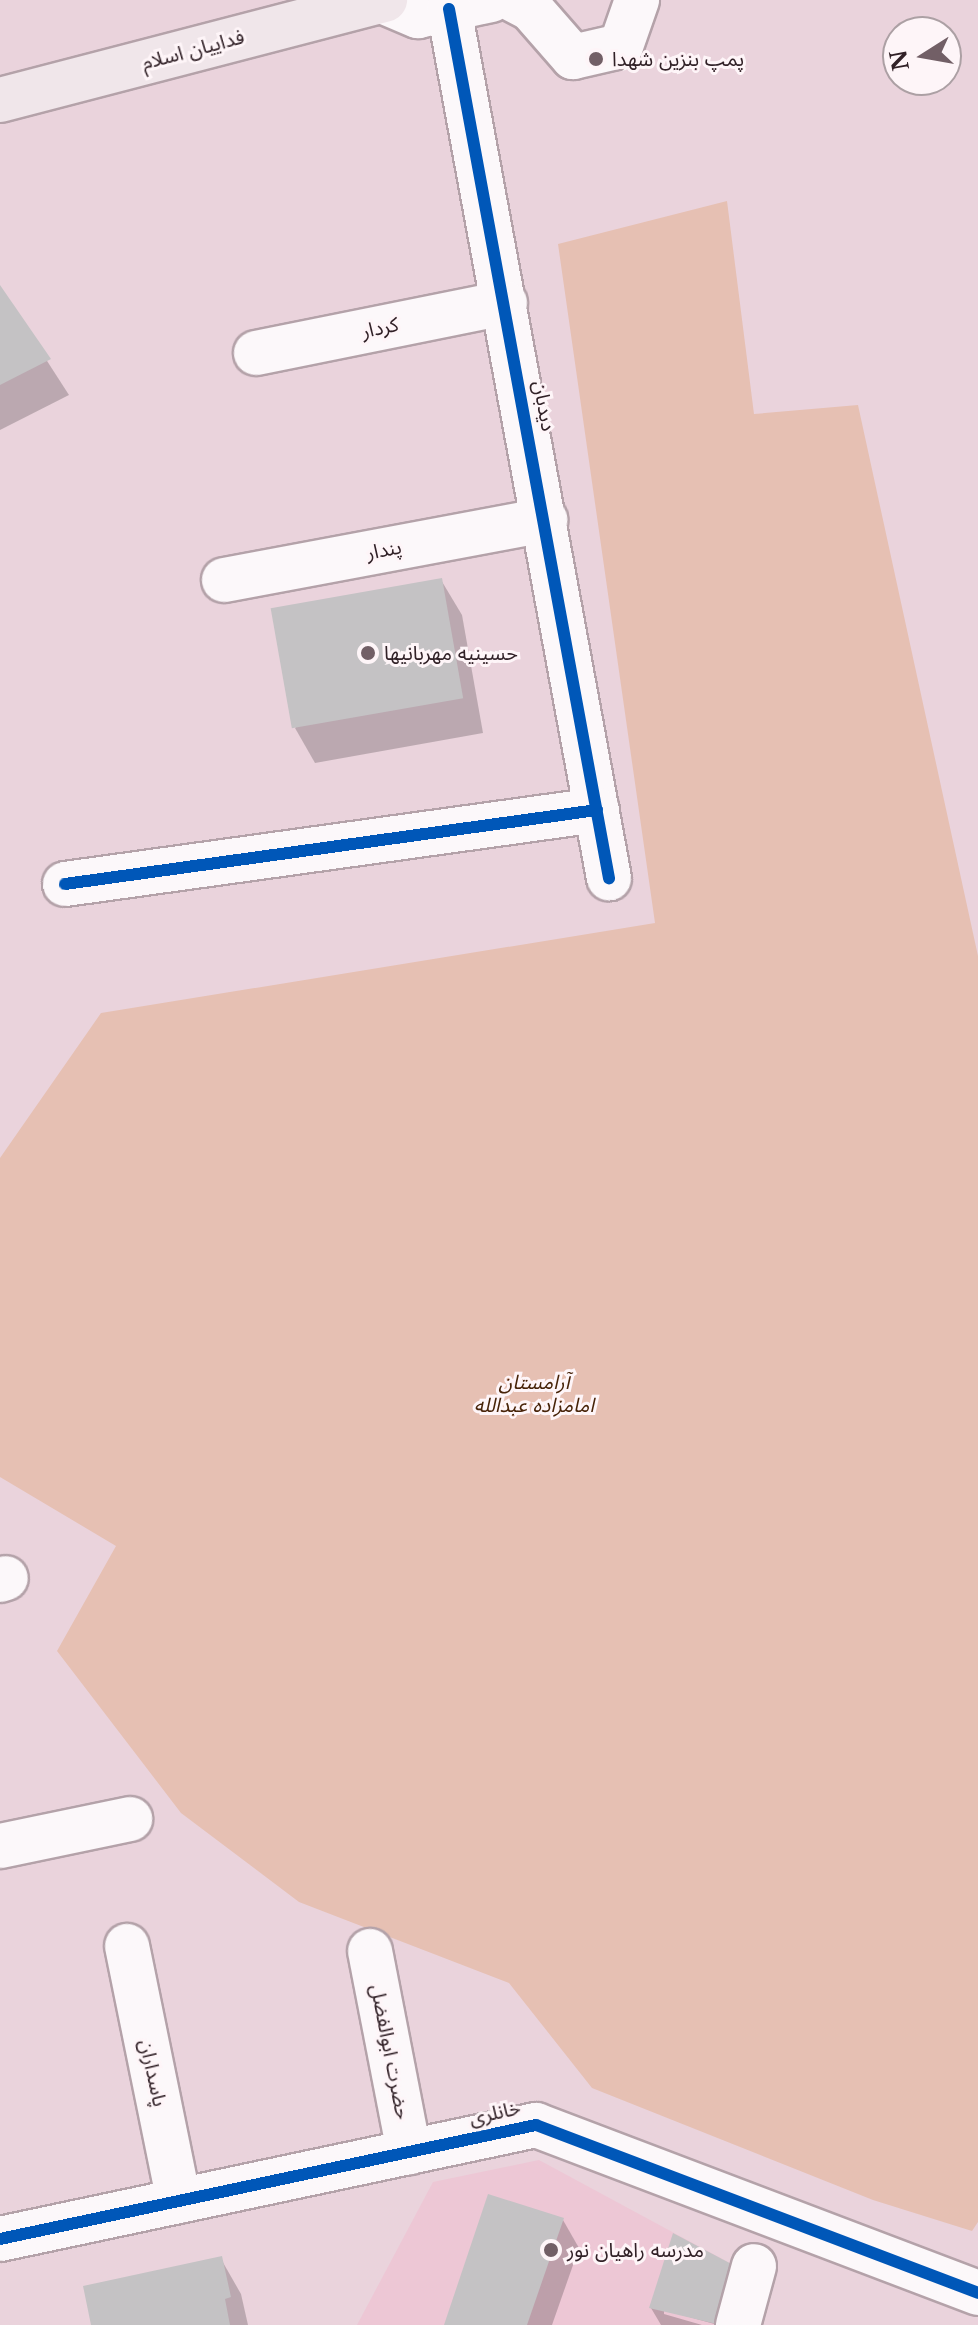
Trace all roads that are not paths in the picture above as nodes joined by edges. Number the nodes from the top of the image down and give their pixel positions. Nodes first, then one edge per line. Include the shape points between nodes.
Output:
1 (384, 0) edge
2 (491, 0) edge
3 (514, 0) edge
4 (637, 0) edge
5 (449, 9) junction
6 (0, 100) edge
7 (505, 303) junction
8 (256, 353) dead end
9 (545, 520) junction
10 (224, 580) dead end
11 (597, 810) junction
12 (609, 878) dead end
13 (65, 884) dead end
14 (130, 1819) dead end
15 (0, 1846) edge
16 (127, 1946) dead end
17 (370, 1951) dead end
18 (409, 2152) junction
19 (179, 2201) junction
20 (0, 2239) edge
21 (754, 2266) dead end
22 (978, 2293) edge
23 (978, 2305) edge
24 (738, 2325) edge
25 (969, 2325) edge

1 - 5 street via 418,16
1 - 6 main road, فداییان اسلام
2 - 5 street
3 - 4 street via 531,9 573,57 621,46
5 - 7 street, دیدبان
7 - 8 street, کردار
7 - 9 street, دیدبان
9 - 10 street, پندار
9 - 11 street, دیدبان
11 - 12 street, دیدبان
11 - 13 street
14 - 15 street
16 - 19 street, پاسداران
17 - 18 street, حضرت ابوالفضل
18 - 19 street, خانلری
18 - 22 street, خانلری via 536,2125
19 - 20 street, خانلری
21 - 24 street
23 - 25 street

